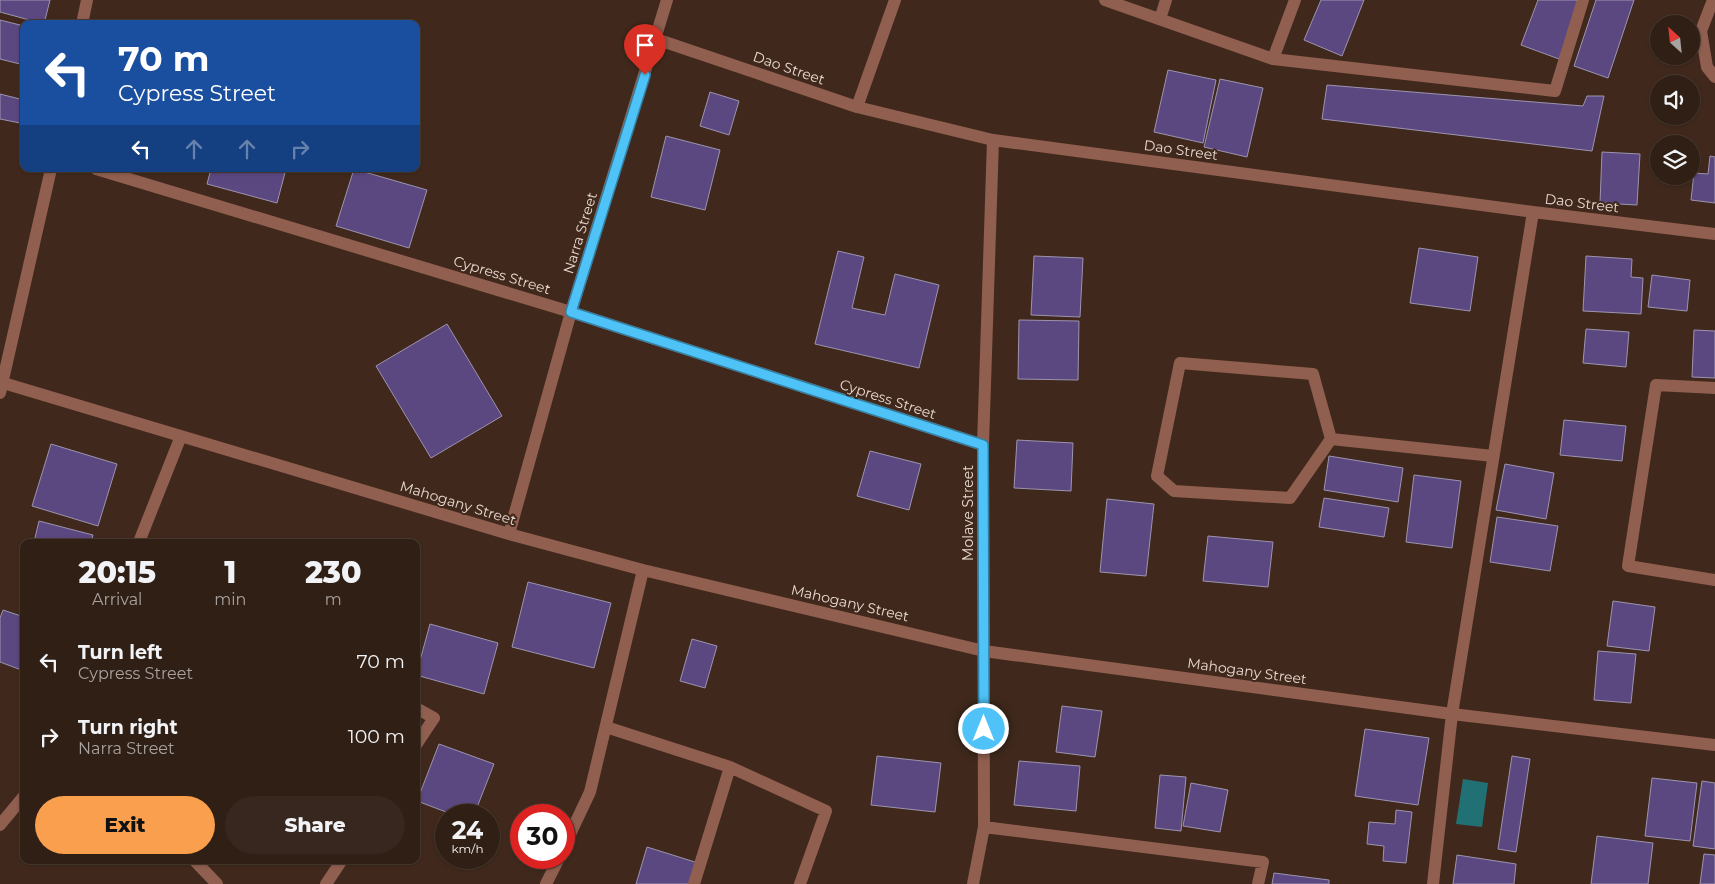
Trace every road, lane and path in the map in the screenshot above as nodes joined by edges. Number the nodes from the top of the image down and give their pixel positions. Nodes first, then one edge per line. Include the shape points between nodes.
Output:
1 (87, 0) edge
2 (667, 0) edge
3 (895, 0) edge
4 (1105, 0) edge
5 (1166, 0) edge
6 (1296, 0) edge
7 (1584, 0) edge
8 (1713, 0) edge
9 (83, 20) edge
10 (1160, 20) junction
11 (656, 39) junction
12 (1273, 59) junction
13 (1715, 77) edge
14 (857, 107) junction
15 (993, 140) junction
16 (50, 172) edge
17 (106, 172) edge
18 (1533, 212) junction
19 (1715, 234) edge
20 (571, 312) junction
21 (1, 386) edge
22 (1715, 388) edge
23 (181, 436) junction
24 (1331, 439) junction
25 (983, 445) junction
26 (1493, 456) junction
27 (509, 534) junction
28 (140, 539) edge
29 (643, 570) junction
30 (1715, 580) edge
31 (984, 650) junction
32 (420, 710) edge
33 (1452, 714) junction
34 (606, 727) junction
35 (420, 739) edge
36 (1715, 744) edge
37 (730, 767) junction
38 (20, 801) edge
39 (575, 824) edge
40 (0, 825) edge
41 (984, 827) junction
42 (198, 864) edge
43 (339, 864) edge
44 (554, 869) edge
45 (217, 884) edge
46 (326, 884) edge
47 (546, 884) edge
48 (694, 884) edge
49 (800, 884) edge
50 (973, 884) edge
51 (1258, 884) edge
52 (1433, 884) edge

1 - 9 street
2 - 11 street, Narra Street
3 - 14 street
4 - 10 street
5 - 10 street
6 - 12 street
7 - 12 street via 1555,91
8 - 13 street via 1701,31 1707,67
10 - 12 street
11 - 14 street, Dao Street
11 - 20 street, Narra Street
14 - 15 street, Dao Street
15 - 18 street, Dao Street
15 - 25 street, Molave Street
16 - 21 street
17 - 20 street, Cypress Street
18 - 19 street, Dao Street
18 - 26 street
20 - 25 street, Cypress Street
20 - 27 street, Narra Street
21 - 23 street, Mahogany Street
22 - 30 street via 1656,385 1628,566
23 - 27 street, Mahogany Street
23 - 28 street
24 - 24 street via 1290,498 1174,491 1158,476 1180,362 1313,374
24 - 26 street
25 - 31 street, Molave Street
26 - 33 street
27 - 29 street, Mahogany Street
29 - 31 street, Mahogany Street
29 - 34 street
31 - 33 street, Mahogany Street
31 - 41 street, Molave Street
32 - 35 street via 434,718
33 - 36 street, Mahogany Street
33 - 52 street
34 - 37 street
34 - 39 street via 590,792
37 - 48 street
37 - 49 street via 826,811
38 - 40 street
41 - 50 street, Molave Street
41 - 51 street via 1263,862
42 - 45 street
43 - 46 street
44 - 47 street

